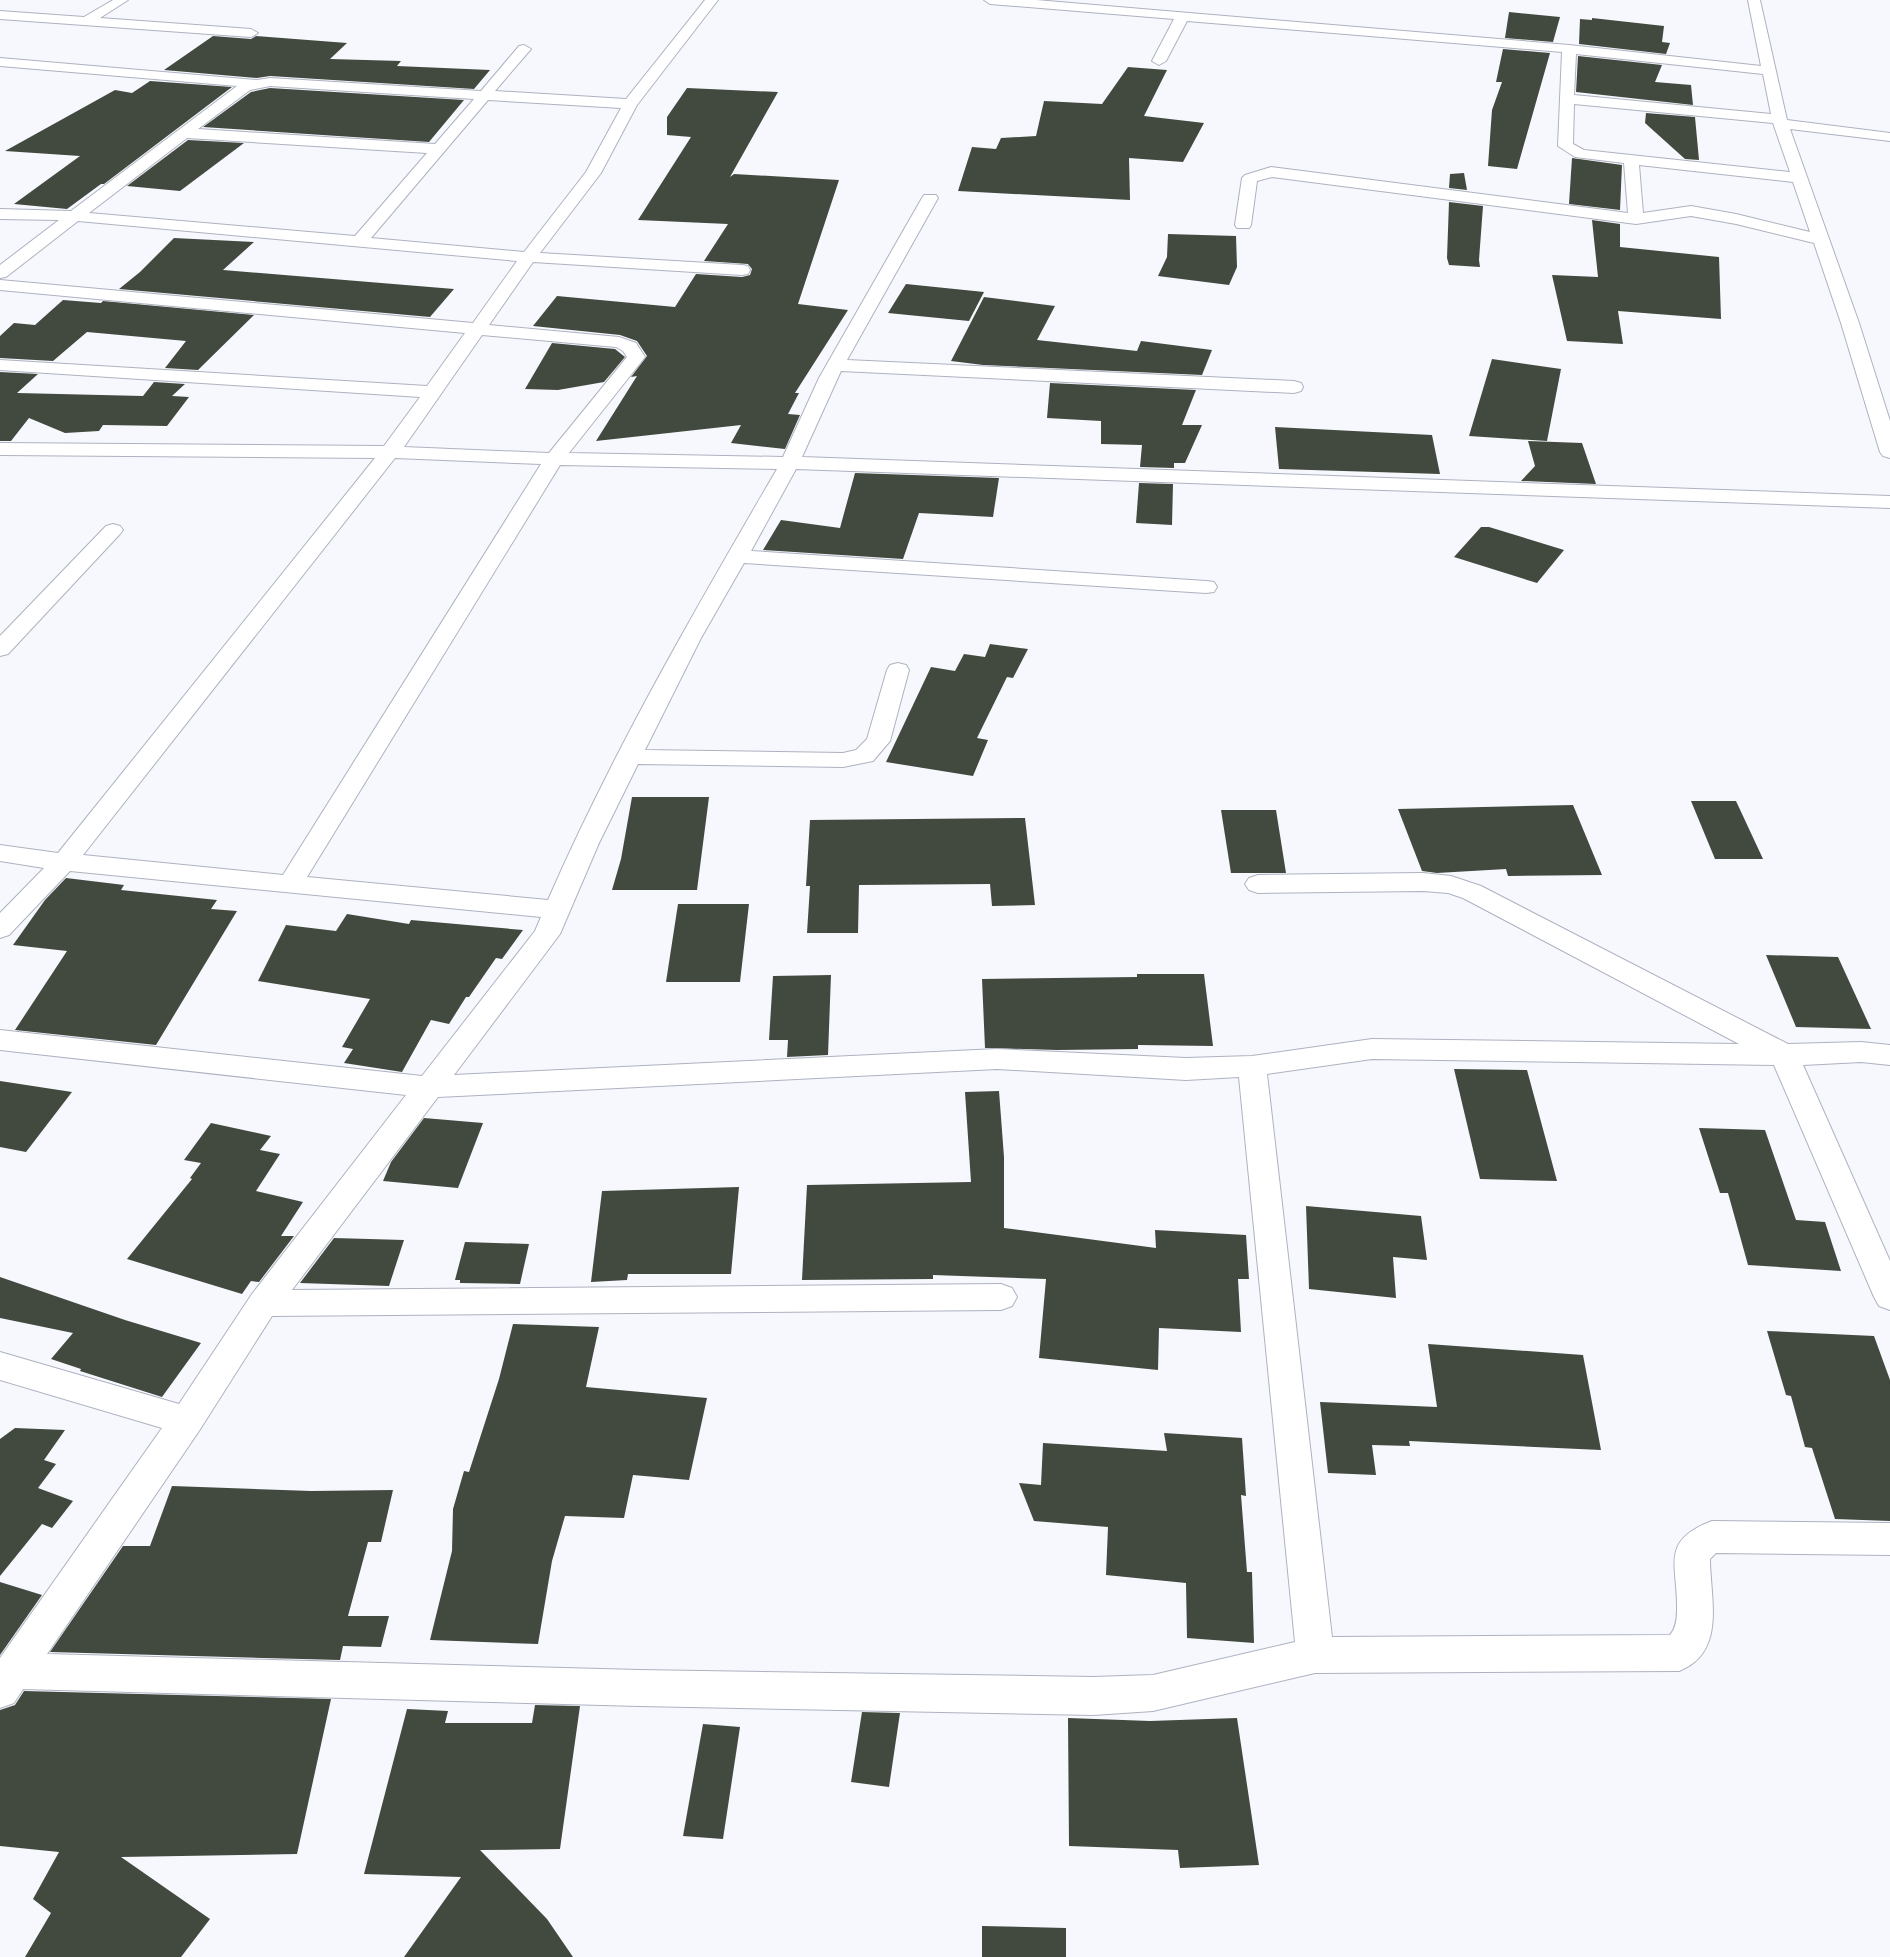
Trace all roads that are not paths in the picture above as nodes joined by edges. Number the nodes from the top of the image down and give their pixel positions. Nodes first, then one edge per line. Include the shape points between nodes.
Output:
1 (122, 0) edge
2 (712, 0) edge
3 (990, 0) edge
4 (1754, 0) edge
5 (1033, 2) edge
6 (2, 16) edge
7 (1182, 17) junction
8 (88, 20) junction
9 (251, 33) dead end
10 (524, 49) dead end
11 (1569, 49) junction
12 (1158, 61) dead end
13 (0, 62) edge
14 (1769, 71) junction
15 (253, 84) junction
16 (485, 96) junction
17 (1566, 100) junction
18 (630, 104) junction
19 (1780, 121) junction
20 (184, 133) junction
21 (1890, 136) edge
22 (438, 149) junction
23 (1631, 160) junction
24 (1799, 178) junction
25 (930, 198) dead end
26 (0, 214) edge
27 (74, 216) junction
28 (1636, 219) junction
29 (1243, 225) dead end
30 (1821, 240) junction
31 (359, 242) junction
32 (528, 258) junction
33 (742, 270) dead end
34 (0, 273) edge
35 (0, 285) edge
36 (478, 329) junction
37 (0, 364) edge
38 (835, 365) junction
39 (1294, 387) dead end
40 (434, 392) junction
41 (0, 449) edge
42 (390, 452) junction
43 (1890, 452) edge
44 (554, 459) junction
45 (790, 463) junction
46 (1890, 502) edge
47 (113, 530) dead end
48 (737, 556) junction
49 (1206, 587) dead end
50 (0, 649) edge
51 (898, 670) dead end
52 (630, 757) junction
53 (0, 853) edge
54 (64, 862) junction
55 (290, 884) junction
56 (1258, 884) dead end
57 (557, 910) junction
58 (0, 929) edge
59 (0, 1040) edge
60 (1890, 1055) edge
61 (1784, 1056) junction
62 (1252, 1066) junction
63 (428, 1087) junction
64 (1001, 1297) dead end
65 (1890, 1298) edge
66 (263, 1303) junction
67 (0, 1366) edge
68 (187, 1421) junction
69 (1890, 1539) edge
70 (1315, 1655) junction
71 (7, 1680) edge

1 - 8 street
2 - 18 street
3 - 5 street
4 - 14 street
5 - 7 street
6 - 8 street
7 - 11 street
7 - 12 street
8 - 9 street
10 - 16 street
11 - 14 street
11 - 17 street
13 - 15 street
14 - 19 street
15 - 16 street via 270,82
15 - 20 street
16 - 18 street
16 - 22 street
17 - 19 street
17 - 23 street via 1565,146 1568,149 1580,154
18 - 32 street via 593,173
19 - 21 street
19 - 24 street
20 - 22 street
20 - 27 street
22 - 31 street
23 - 24 street
23 - 28 street
24 - 30 street
25 - 38 street
26 - 27 street
27 - 31 street
27 - 34 street
28 - 29 street via 1270,172 1250,178
28 - 30 street via 1691,211
30 - 43 street
31 - 32 street
32 - 33 street
32 - 36 street
35 - 36 street
36 - 40 street
36 - 44 street via 618,342 630,345 634,350 636,357
37 - 40 street
38 - 39 street
38 - 45 street
40 - 42 street
41 - 42 street
42 - 44 street
42 - 54 street
44 - 45 street
44 - 55 street
45 - 46 street
45 - 48 street
47 - 50 street
48 - 49 street
48 - 52 street via 690,638
51 - 52 street via 878,741 864,756 843,760
52 - 57 street via 586,843
53 - 54 street
54 - 55 street
54 - 58 street
55 - 57 street
56 - 61 street via 1423,882 1451,885 1472,892
57 - 63 street via 547,934
59 - 63 street
60 - 61 street via 1861,1052
61 - 62 street via 1372,1049
61 - 65 street
62 - 63 street via 1186,1069 997,1059
62 - 70 street
63 - 66 street
64 - 66 street
66 - 68 street
67 - 68 street
68 - 71 street
69 - 70 street via 1712,1537 1706,1540 1694,1550 1692,1563 1696,1612 1694,1632 1689,1644 1679,1654
70 - 71 street via 1153,1693 1094,1696

